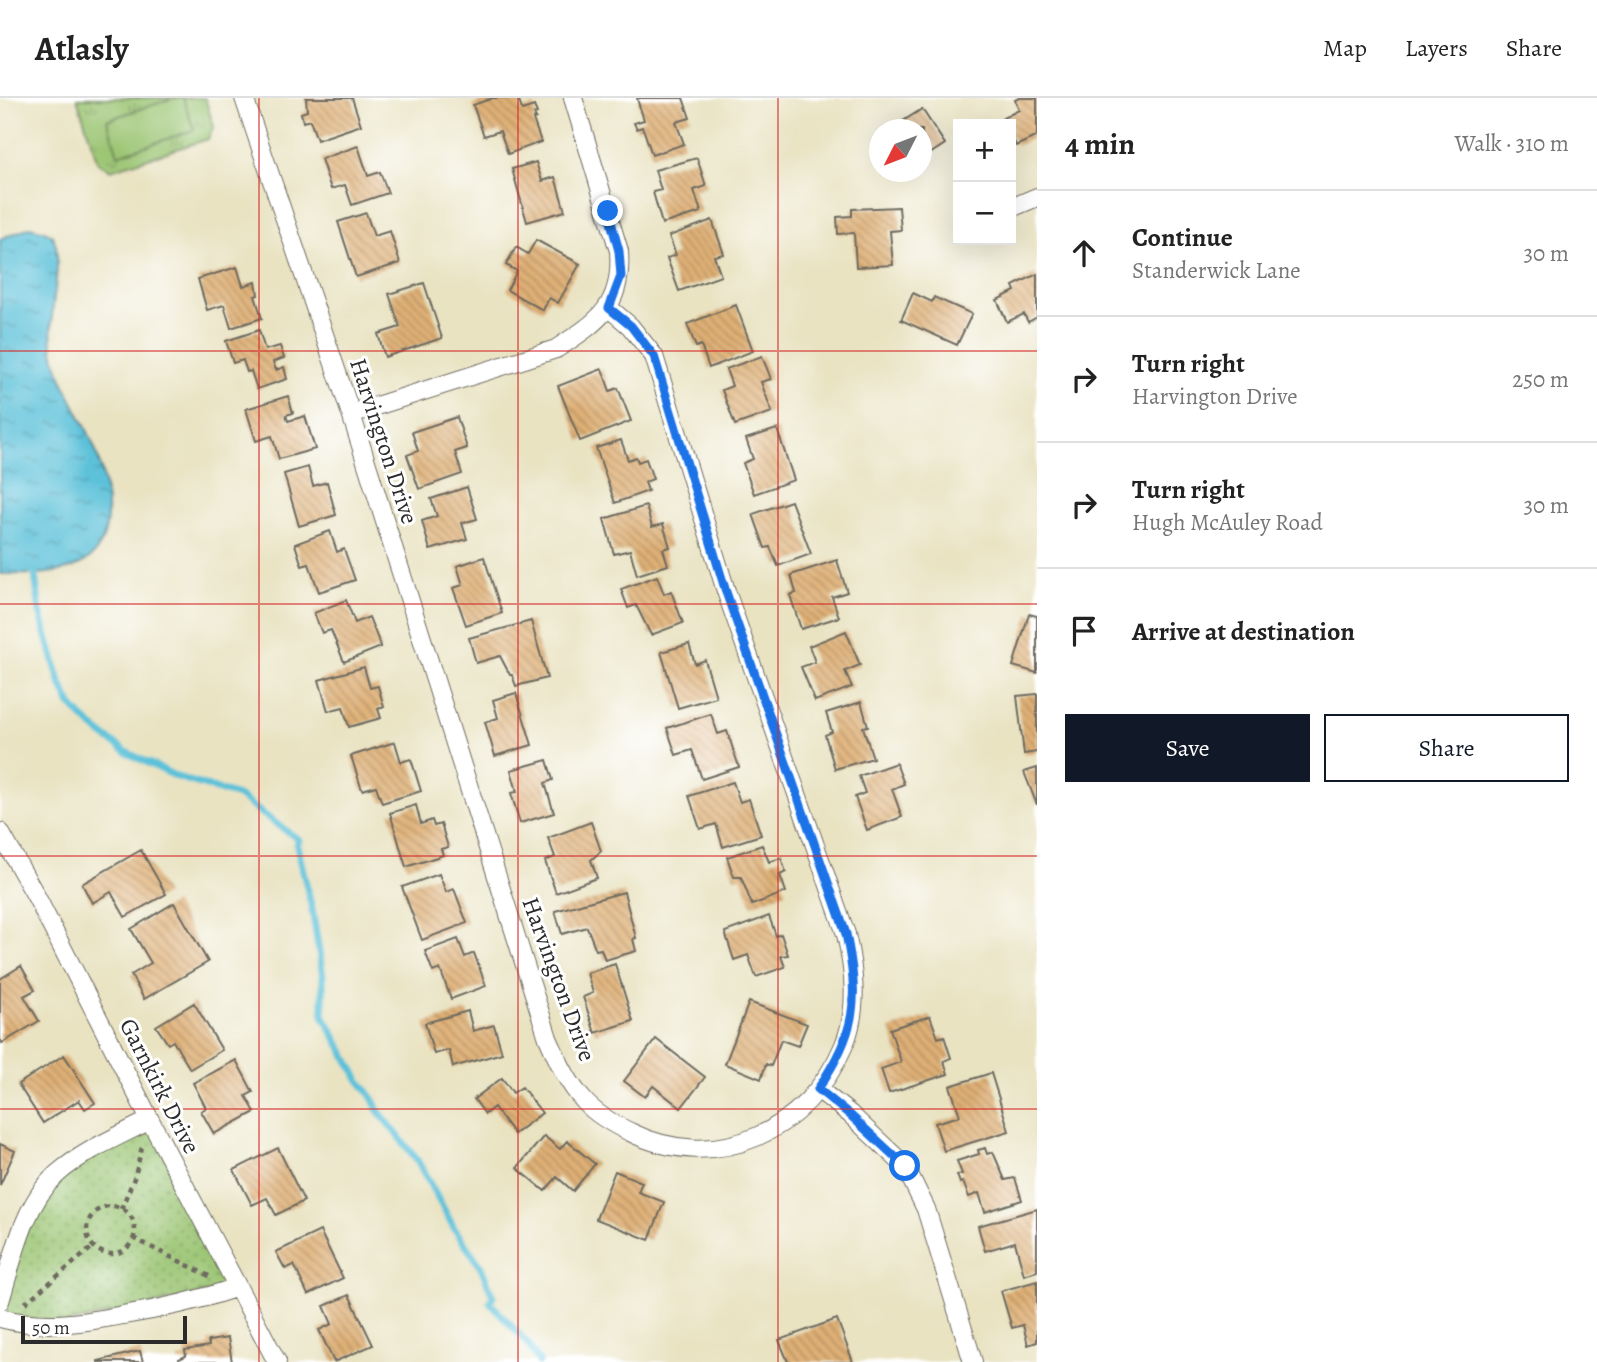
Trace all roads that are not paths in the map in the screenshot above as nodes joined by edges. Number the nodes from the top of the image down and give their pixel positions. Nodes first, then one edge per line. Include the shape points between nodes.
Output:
1 (244, 98) edge
2 (573, 98) edge
3 (1037, 197) edge
4 (1016, 206) edge
5 (609, 308) junction
6 (351, 414) junction
7 (0, 832) edge
8 (818, 1089) junction
9 (143, 1124) junction
10 (230, 1290) junction
11 (0, 1301) edge
12 (3, 1319) edge
13 (277, 1362) edge
14 (973, 1362) edge

1 - 6 street, Harvington Drive
2 - 5 street via 619,251 621,276
3 - 4 street
5 - 6 street via 556,349
5 - 8 street, Harvington Drive via 631,326 654,356 726,592 846,934 852,962 852,1020 845,1044
6 - 8 street, Harvington Drive via 548,1038 564,1074 586,1104 616,1125 646,1140 681,1149 739,1144 768,1132 797,1113
7 - 9 street, Garnkirk Drive via 36,896
8 - 14 street via 905,1166 926,1209
9 - 10 street, Garnkirk Drive
9 - 11 street via 56,1175 27,1218
10 - 12 street via 174,1307 65,1325
10 - 13 street, Garnkirk Drive

